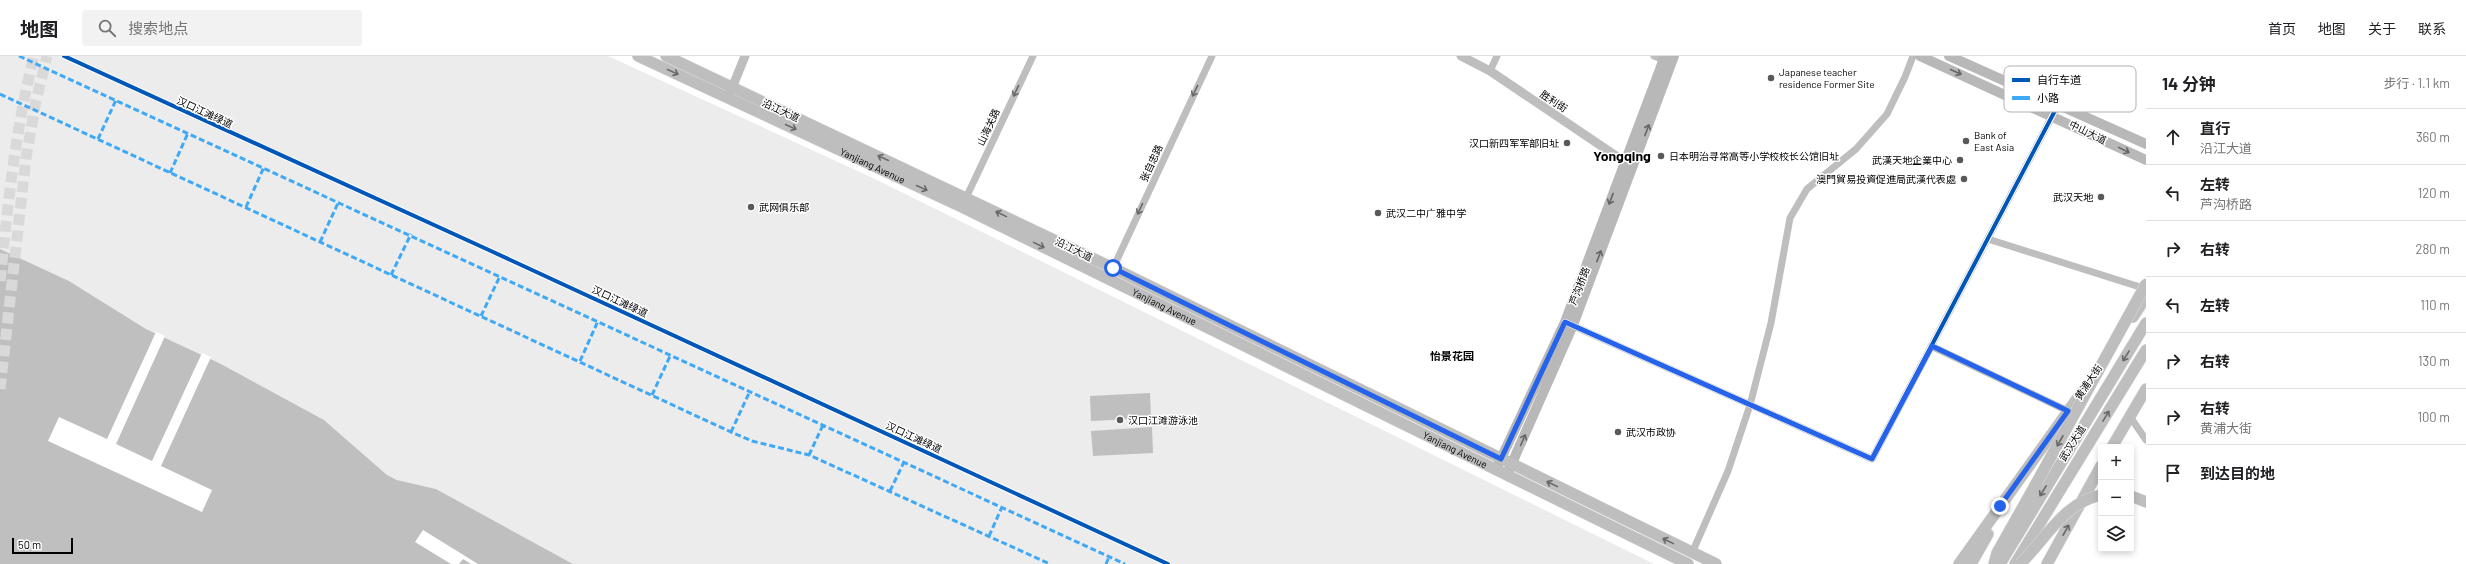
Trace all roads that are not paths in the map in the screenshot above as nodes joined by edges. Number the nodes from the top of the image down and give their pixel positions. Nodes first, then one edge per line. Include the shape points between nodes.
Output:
1 (638, 56) edge
2 (666, 56) edge
3 (745, 56) edge
4 (1033, 56) edge
5 (1212, 56) edge
6 (1461, 56) edge
7 (1497, 56) edge
8 (1674, 56) edge
9 (1913, 56) edge
10 (1920, 56) edge
11 (1949, 56) edge
12 (1661, 57) edge
13 (1490, 71) junction
14 (2004, 81) edge
15 (730, 93) junction
16 (2004, 93) edge
17 (2046, 112) edge
18 (2054, 112) edge
19 (2074, 112) edge
20 (2053, 115) junction
21 (2146, 144) edge
22 (2146, 160) edge
23 (1629, 165) junction
24 (964, 202) junction
25 (1988, 239) junction
26 (1113, 268) junction
27 (1108, 279) junction
28 (2146, 284) edge
29 (2146, 289) edge
30 (2146, 297) edge
31 (2146, 323) edge
32 (1569, 324) junction
33 (1932, 346) junction
34 (2146, 350) edge
35 (2146, 389) edge
36 (1750, 405) junction
37 (2068, 411) junction
38 (2129, 415) junction
39 (2146, 440) edge
40 (2114, 444) edge
41 (1501, 459) junction
42 (1512, 464) junction
43 (1495, 470) junction
44 (2098, 471) edge
45 (1507, 476) junction
46 (2098, 496) edge
47 (2134, 497) edge
48 (2146, 502) edge
49 (2000, 506) junction
50 (1692, 553) junction
51 (1688, 564) edge
52 (1716, 564) edge
53 (1959, 564) edge
54 (1971, 564) edge
55 (1994, 564) edge
56 (2000, 564) edge
57 (2015, 564) edge
58 (2020, 564) edge
59 (2047, 564) edge

1 -> 15 main road
2 - 15 main road, 沿江大道
3 - 15 street
4 -> 24 street, 山海关路
5 -> 26 street, 张自忠路
6 - 13 street, 胜利街
7 - 13 street
23 -> 8 main road, 芦沟桥路
9 - 36 street via 1886,114 1856,149 1807,189 1790,218 1771,323
10 -> 16 main road, 中山大道
11 - 14 main road, 中山大道
12 - 23 main road, 芦沟桥路
13 - 23 street, 胜利街
15 - 24 main road, 沿江大道
17 -> 20 main road, 中山大道
18 - 20 street
19 - 21 main road, 中山大道
20 -> 22 main road, 中山大道
20 - 25 street
23 - 32 main road, 芦沟桥路
26 -> 24 main road, 沿江大道
24 -> 27 main road, Yanjiang Avenue
25 - 29 street
25 - 33 street
26 - 27 street, 张自忠路
26 - 41 main road, 沿江大道
27 - 43 main road, Yanjiang Avenue
28 -> 55 main road, bridge via 1997,553
30 - 37 main road, 黄浦大街
31 -> 56 main road, 武汉大道
32 - 36 street
32 - 41 main road, 芦沟桥路
42 -> 32 main road, 芦沟桥路
33 - 36 street via 1872,459
33 - 37 street
57 -> 34 main road, 武汉大道
35 - 38 main road
36 - 50 street via 1728,471
37 - 49 main road, 黄浦大街
38 - 39 street
38 - 40 main road
41 - 42 main road, Yanjiang Avenue
41 - 43 main road, 芦沟桥路
42 - 45 main road, 芦沟桥路
50 -> 42 main road, Yanjiang Avenue
43 - 45 main road, Yanjiang Avenue
59 -> 44 main road
45 - 51 main road, Yanjiang Avenue
46 - 58 main road, bridge via 2066,511
47 - 48 main road
49 - 53 main road, 黄浦大街
49 - 54 main road via 1996,520
50 - 52 main road, Yanjiang Avenue

